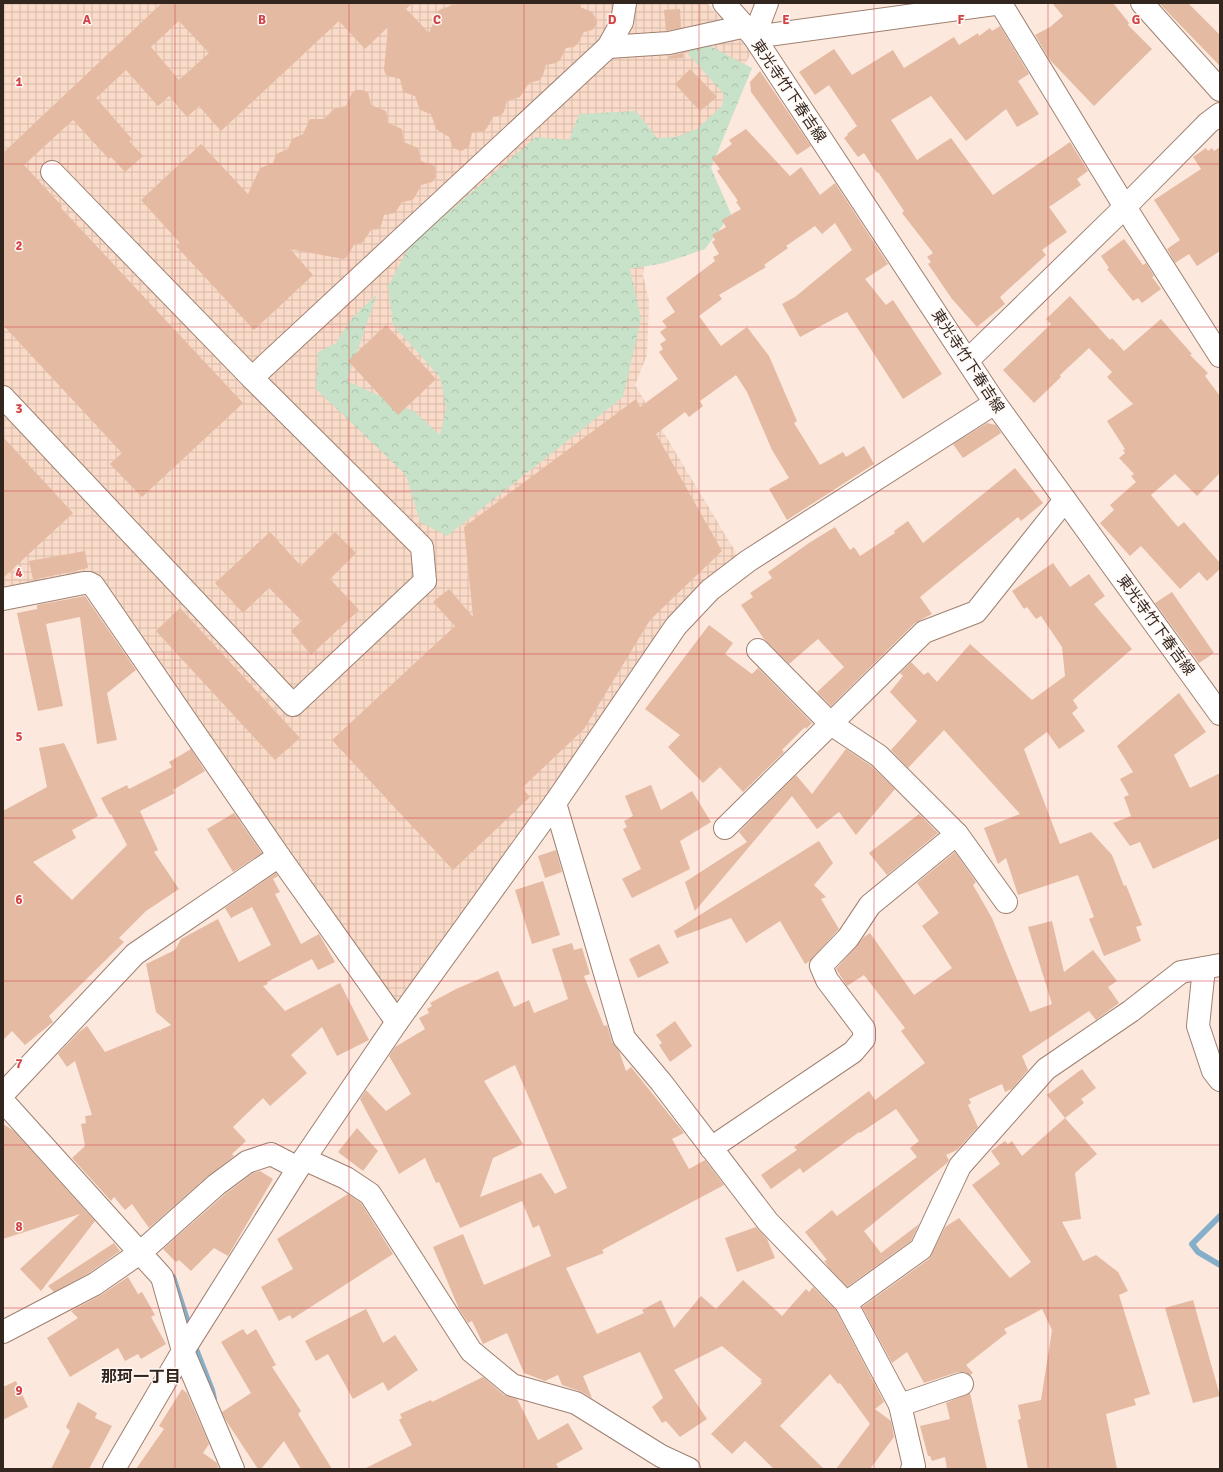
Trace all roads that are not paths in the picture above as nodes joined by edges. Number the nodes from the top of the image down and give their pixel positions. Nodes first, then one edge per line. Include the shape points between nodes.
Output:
1 (724, 3) edge
2 (767, 3) edge
3 (1142, 3) edge
4 (1002, 4) edge
5 (624, 13) edge
6 (750, 32) junction
7 (669, 43) junction
8 (608, 47) junction
9 (1220, 90) edge
10 (1216, 124) edge
11 (52, 172) dead end
12 (1125, 207) junction
13 (1220, 356) edge
14 (968, 360) junction
15 (252, 378) junction
16 (3, 397) edge
17 (996, 403) junction
18 (1064, 500) junction
19 (3, 599) edge
20 (758, 650) dead end
21 (1218, 707) edge
22 (831, 724) junction
23 (555, 803) junction
24 (725, 828) dead end
25 (957, 834) junction
26 (279, 856) junction
27 (1006, 902) dead end
28 (1212, 966) edge
29 (397, 1022) junction
30 (1220, 1080) edge
31 (3, 1094) edge
32 (3, 1101) edge
33 (711, 1148) junction
34 (301, 1163) junction
35 (142, 1252) junction
36 (846, 1303) junction
37 (3, 1332) edge
38 (183, 1351) junction
39 (962, 1384) dead end
40 (900, 1404) junction
41 (114, 1469) edge
42 (233, 1469) edge
43 (689, 1469) edge
44 (912, 1469) edge

1 - 6 street, 東光寺竹下春吉線
2 - 6 street
3 - 9 street
4 - 6 street
4 - 12 street
5 - 7 street
5 - 8 street
6 - 7 street
6 - 14 street, 東光寺竹下春吉線
7 - 8 street
8 - 15 street
10 - 12 street
11 - 15 street
12 - 13 street
12 - 14 street
14 - 17 street, 東光寺竹下春吉線
15 - 16 street via 422,547 424,581 293,705
17 - 18 street, 東光寺竹下春吉線
17 - 23 street via 748,562 710,590 676,626
18 - 21 street, 東光寺竹下春吉線
18 - 22 street via 976,612 924,632
19 - 26 street via 84,583 93,585
20 - 22 street
22 - 24 street
22 - 25 street via 879,756
23 - 29 street
23 - 33 street via 624,1038
25 - 27 street
25 - 33 street via 870,905 848,938 821,966 827,980 864,1029 864,1039 853,1052
26 - 29 street
26 - 31 street via 135,954
28 - 30 street via 1198,1026 1213,1071
28 - 36 street via 1181,972 1130,1011 1046,1068 960,1166 921,1249
29 - 34 street
32 - 35 street
33 - 36 street via 768,1222
34 - 35 street via 271,1154 247,1162 216,1185
34 - 38 street
34 - 43 street via 346,1178 370,1194 471,1351 512,1385 576,1403 661,1456
35 - 37 street via 95,1284
35 - 38 street via 162,1277
36 - 40 street
38 - 41 street
38 - 42 street
39 - 40 street
40 - 44 street via 914,1466

